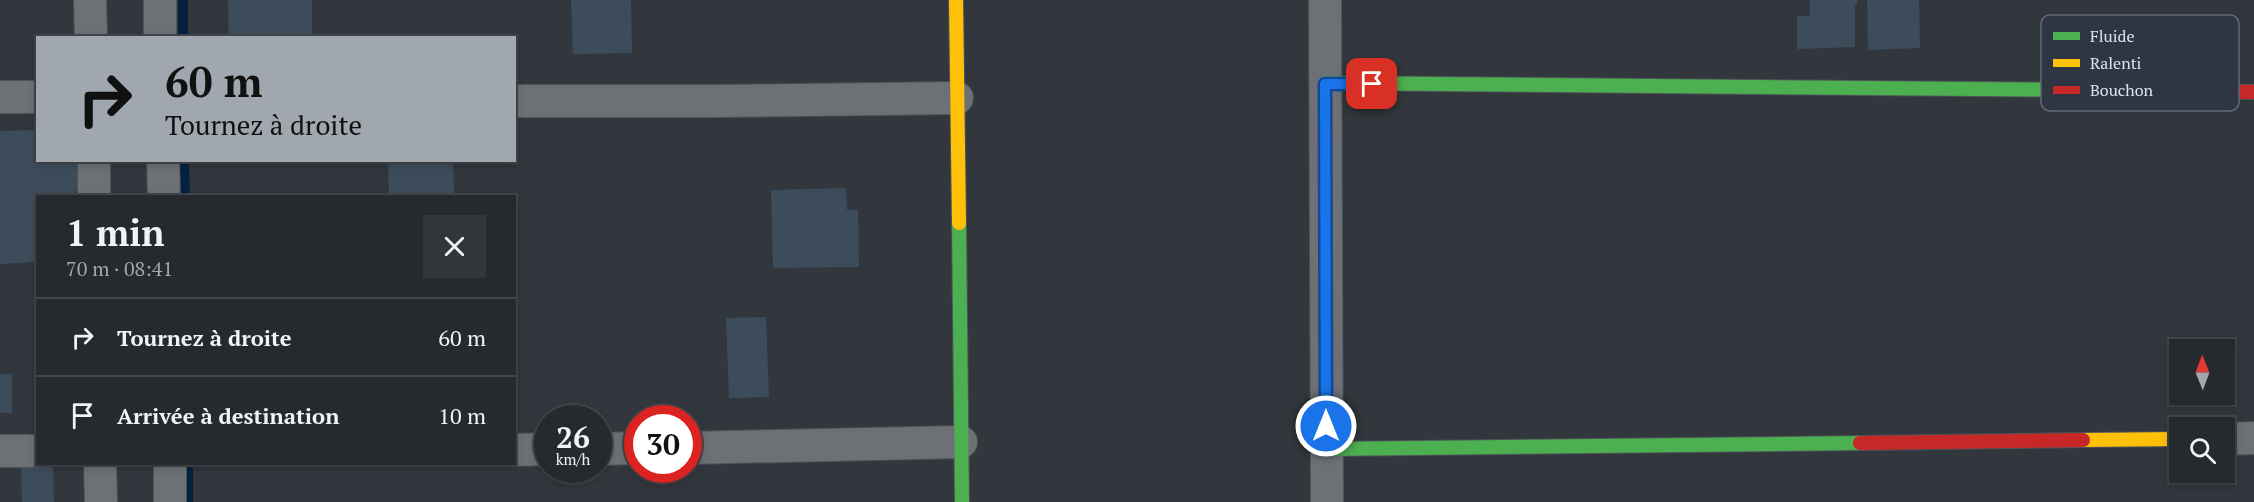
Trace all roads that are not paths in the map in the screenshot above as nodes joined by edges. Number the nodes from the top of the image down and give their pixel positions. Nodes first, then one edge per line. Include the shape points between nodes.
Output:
1 (90, 0) edge
2 (160, 0) edge
3 (956, 0) edge
4 (1324, 0) edge
5 (91, 36) edge
6 (160, 36) edge
7 (1325, 84) junction
8 (2041, 90) edge
9 (2239, 92) edge
10 (2254, 92) edge
11 (36, 97) edge
12 (0, 98) edge
13 (957, 98) junction
14 (516, 101) edge
15 (94, 162) edge
16 (163, 162) edge
17 (94, 195) edge
18 (164, 195) edge
19 (2254, 438) edge
20 (2169, 439) edge
21 (2235, 439) edge
22 (961, 442) junction
23 (702, 448) edge
24 (534, 449) edge
25 (1326, 449) junction
26 (516, 450) edge
27 (0, 451) edge
28 (36, 451) edge
29 (100, 465) edge
30 (170, 465) edge
31 (100, 502) edge
32 (170, 502) edge
33 (962, 502) edge
34 (1327, 502) edge

1 - 5 street
2 - 6 street
3 - 13 street
4 - 7 street
7 - 8 street
7 - 25 street
9 - 10 street
11 - 12 street
13 - 14 street
13 - 22 street
15 - 17 street
16 - 18 street
19 - 21 street
20 - 25 street
22 - 23 street
22 - 33 street
24 - 26 street
25 - 34 street
27 - 28 street
29 - 31 street
30 - 32 street

